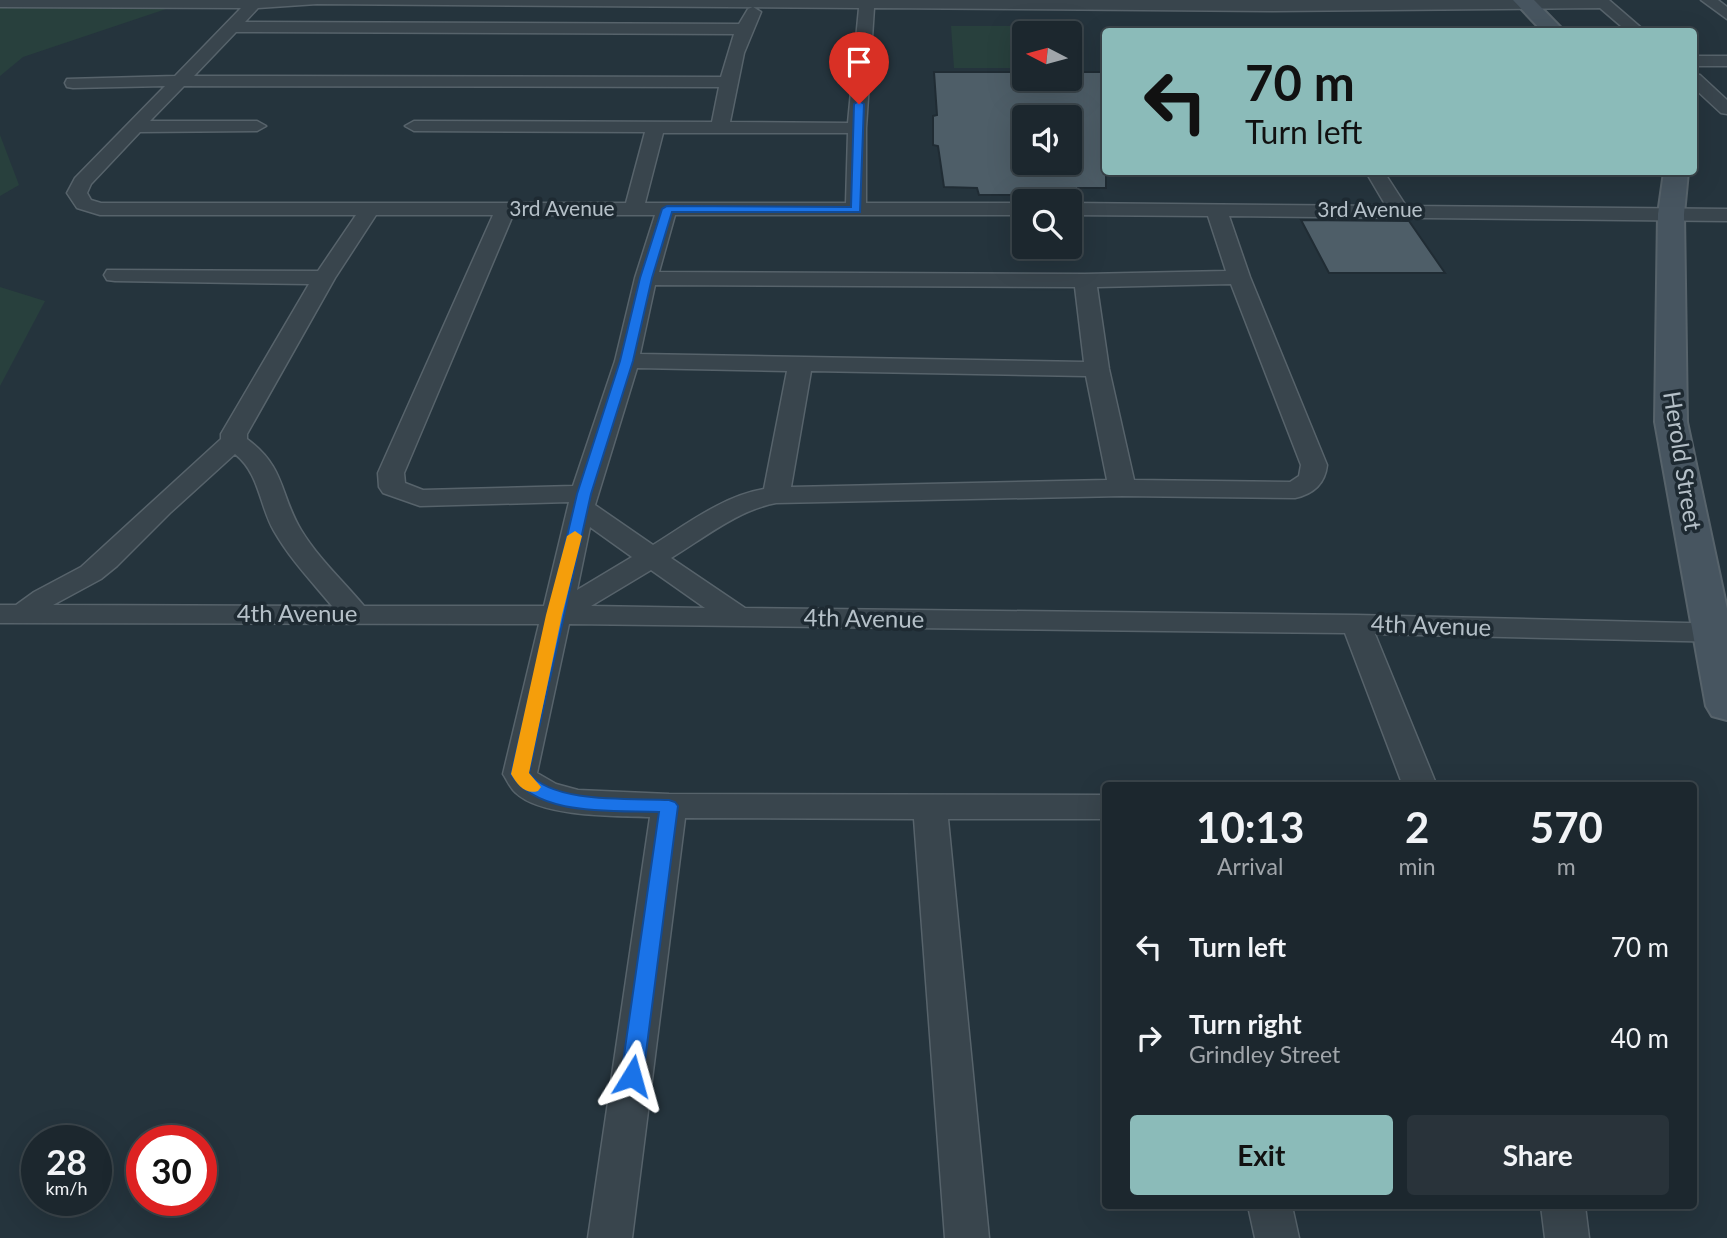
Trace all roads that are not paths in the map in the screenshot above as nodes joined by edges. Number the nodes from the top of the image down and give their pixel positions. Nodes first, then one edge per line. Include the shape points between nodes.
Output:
1 (1708, 0) edge
2 (713, 1) edge
3 (0, 2) edge
4 (1023, 2) edge
5 (1525, 2) edge
6 (1602, 2) edge
7 (759, 3) junction
8 (1271, 3) edge
9 (254, 4) junction
10 (867, 5) junction
11 (1727, 14) edge
12 (1283, 23) dead end
13 (233, 27) junction
14 (1551, 28) edge
15 (1633, 28) edge
16 (743, 29) junction
17 (1697, 61) edge
18 (1727, 61) edge
19 (180, 82) junction
20 (730, 82) junction
21 (1697, 82) edge
22 (73, 83) dead end
23 (1725, 105) edge
24 (257, 126) dead end
25 (134, 127) junction
26 (414, 127) dead end
27 (655, 128) junction
28 (720, 128) junction
29 (857, 128) junction
30 (1377, 175) edge
31 (1676, 175) edge
32 (370, 209) junction
33 (506, 209) junction
34 (634, 209) junction
35 (667, 209) junction
36 (1012, 209) edge
37 (1082, 209) edge
38 (1216, 209) junction
39 (856, 210) junction
40 (1398, 210) junction
41 (1671, 214) junction
42 (1727, 215) edge
43 (116, 275) dead end
44 (1239, 277) junction
45 (324, 278) junction
46 (646, 278) junction
47 (1085, 281) junction
48 (627, 361) junction
49 (800, 364) junction
50 (1097, 369) junction
51 (234, 441) junction
52 (1122, 488) junction
53 (776, 495) junction
54 (583, 502) junction
55 (654, 556) junction
56 (11, 614) edge
57 (355, 614) junction
58 (554, 615) junction
59 (740, 618) junction
60 (1356, 624) junction
61 (1720, 633) edge
62 (1727, 706) edge
63 (1418, 782) edge
64 (669, 806) junction
65 (1102, 807) edge
66 (930, 809) junction
67 (1271, 1209) edge
68 (1563, 1209) edge
69 (610, 1238) edge
70 (967, 1238) edge
71 (1277, 1238) edge
72 (1567, 1238) edge

1 - 11 street
2 - 7 street
2 - 9 street via 317,0
3 - 9 street
4 - 8 street
4 - 10 street
5 - 6 street
5 - 8 street
5 - 14 street
6 - 15 street
7 - 10 street
7 - 16 street
8 - 12 street
9 - 13 street
10 - 29 street
13 - 16 street
13 - 19 street
16 - 20 street
17 - 18 street
19 - 20 street
19 - 22 street
19 - 25 street
20 - 28 street
21 - 23 street
24 - 25 street
25 - 32 street, 3rd Avenue via 82,182 77,193 84,204 100,208
26 - 27 street
27 - 28 street
27 - 34 street
28 - 29 street
29 - 39 street
30 - 40 street
31 - 41 street, Herold Street
32 - 33 street, 3rd Avenue
32 - 45 street
33 - 34 street, 3rd Avenue
33 - 54 street via 391,473 393,486 420,498
34 - 35 street, 3rd Avenue
35 - 39 street, 3rd Avenue
35 - 46 street
36 - 39 street, 3rd Avenue
37 - 38 street, 3rd Avenue
38 - 40 street, 3rd Avenue
38 - 44 street
40 - 41 street, 3rd Avenue
41 - 42 street, 3rd Avenue
41 - 61 street, Herold Street via 1671,422
43 - 45 street
44 - 47 street
44 - 52 street via 1314,465 1314,475 1295,490
45 - 51 street via 237,427
46 - 47 street
46 - 48 street
47 - 50 street
48 - 49 street
48 - 54 street
49 - 50 street
49 - 53 street
50 - 52 street
51 - 56 street via 91,573
51 - 57 street via 258,460 287,530
52 - 53 street
53 - 55 street via 744,503
54 - 55 street
54 - 58 street
55 - 58 street
55 - 59 street
56 - 57 street, 4th Avenue
57 - 58 street, 4th Avenue
58 - 59 street, 4th Avenue
58 - 64 street via 520,774 528,785 546,794 578,802
59 - 60 street, 4th Avenue
60 - 61 street, 4th Avenue
60 - 63 street
61 - 62 street, Herold Street
64 - 66 street
64 - 69 street
65 - 66 street
66 - 70 street
67 - 71 street
68 - 72 street

